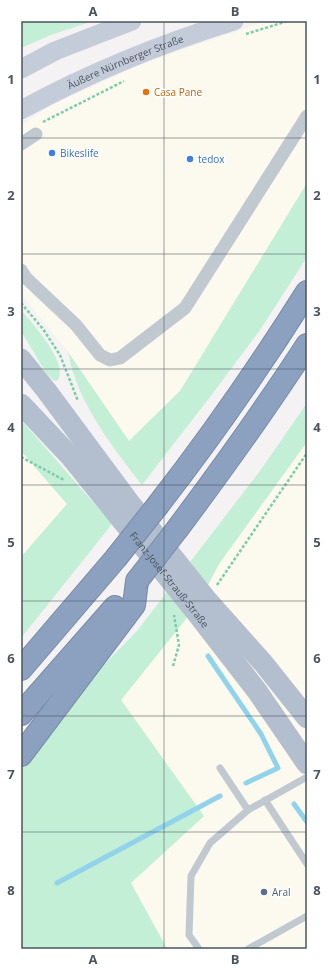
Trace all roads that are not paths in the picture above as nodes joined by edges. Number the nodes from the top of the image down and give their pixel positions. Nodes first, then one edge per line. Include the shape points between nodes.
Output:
1 (132, 21) edge
2 (236, 24) edge
3 (21, 69) edge
4 (21, 110) edge
5 (307, 116) edge
6 (39, 128) road end
7 (21, 144) edge
8 (21, 270) edge
9 (307, 292) edge
10 (307, 345) edge
11 (21, 359) edge
12 (21, 404) edge
13 (137, 581) junction
14 (21, 669) edge
15 (21, 714) edge
16 (307, 718) edge
17 (21, 755) edge
18 (307, 764) edge
19 (220, 768) dead end
20 (307, 777) edge
21 (265, 800) junction
22 (248, 810) junction
23 (307, 864) edge
24 (307, 916) edge
25 (199, 949) edge
26 (248, 949) edge

1 - 3 main road via 55,51
2 - 4 main road, Äußere Nürnberger Straße via 152,49 99,71
5 - 8 street via 185,308 120,358 110,360 100,355 76,325 26,278
6 - 7 street
9 - 14 highway, bridge via 198,454 116,558
10 - 13 highway, bridge via 222,469
11 - 16 main road, Franz-Josef-Strauß-Straße via 206,600 264,664
12 - 18 main road, Franz-Josef-Strauß-Straße via 70,456 195,611 257,691
13 - 15 highway
13 - 17 highway via 134,605
19 - 22 lane
20 - 21 lane
21 - 22 lane
21 - 23 lane
22 - 25 lane via 210,843 191,876 190,935
24 - 26 lane

